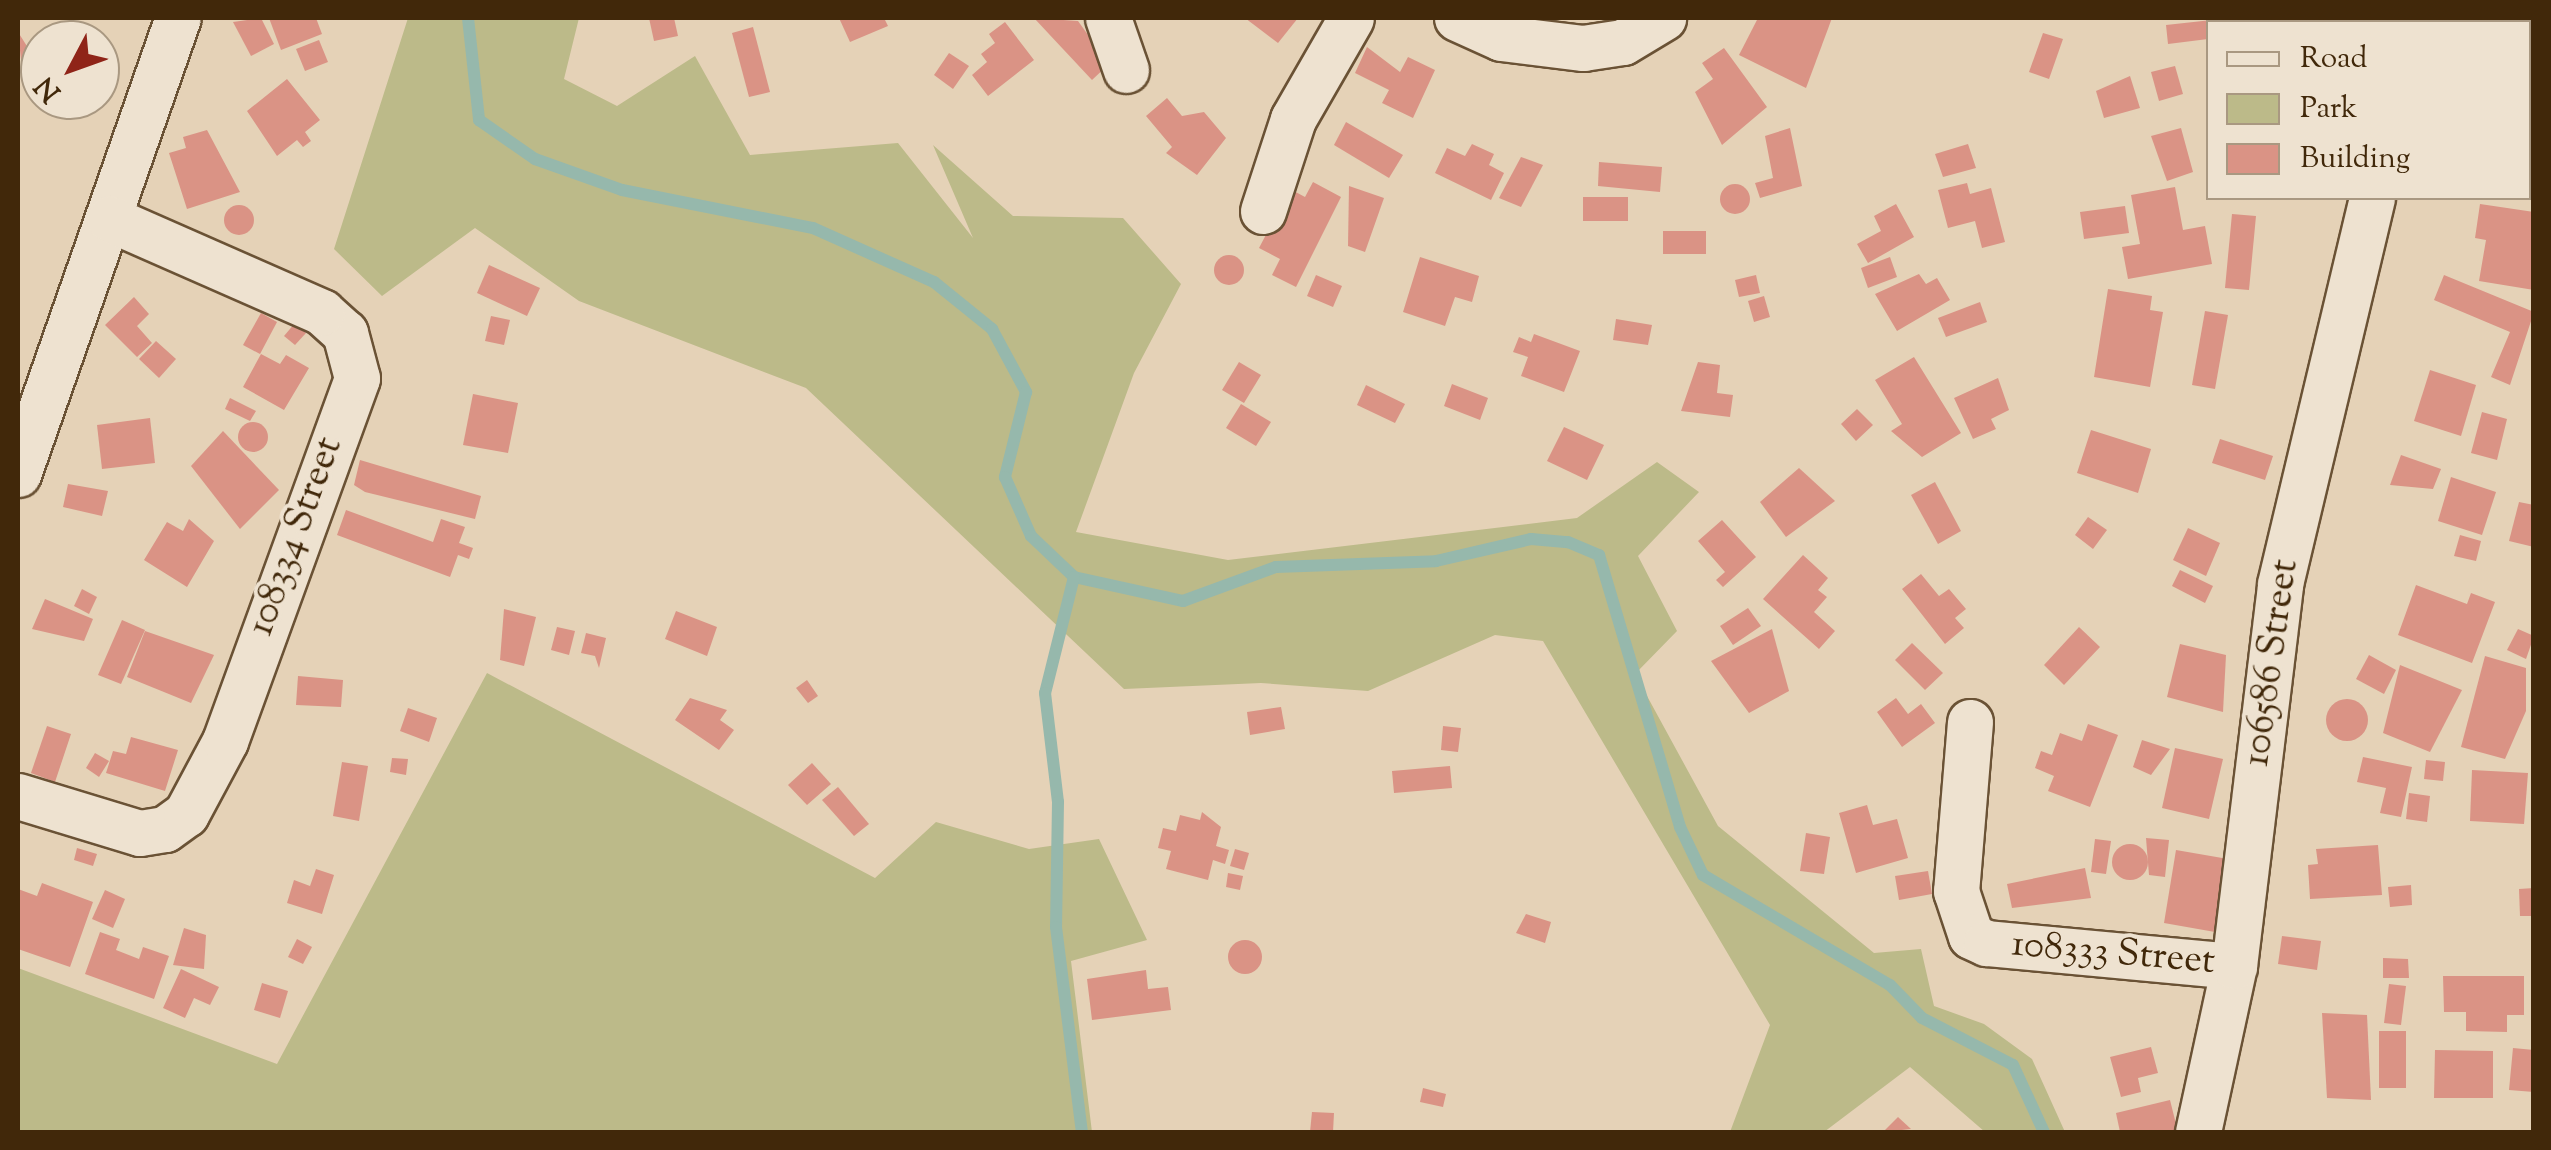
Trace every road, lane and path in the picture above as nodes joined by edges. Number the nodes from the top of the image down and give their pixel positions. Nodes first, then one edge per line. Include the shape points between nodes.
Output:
1 (178, 18) edge
2 (1108, 18) edge
3 (1351, 18) edge
4 (1457, 18) edge
5 (1664, 18) edge
6 (1126, 70) dead end
7 (2372, 200) edge
8 (1263, 211) dead end
9 (110, 219) junction
10 (18, 474) edge
11 (1970, 722) dead end
12 (18, 796) edge
13 (2234, 966) junction
14 (2198, 1132) edge

1 - 9 street
2 - 6 street
3 - 8 street via 1293,119
4 - 5 street via 1501,38 1583,48 1622,42
7 - 13 street, 106586 Street via 2280,584
9 - 10 street
9 - 12 street, 108334 Street via 322,312 344,334 357,378 220,755 186,814 165,830 140,833
11 - 13 street, 108333 Street via 1956,890 1972,936 1986,944
13 - 14 street, 106586 Street

